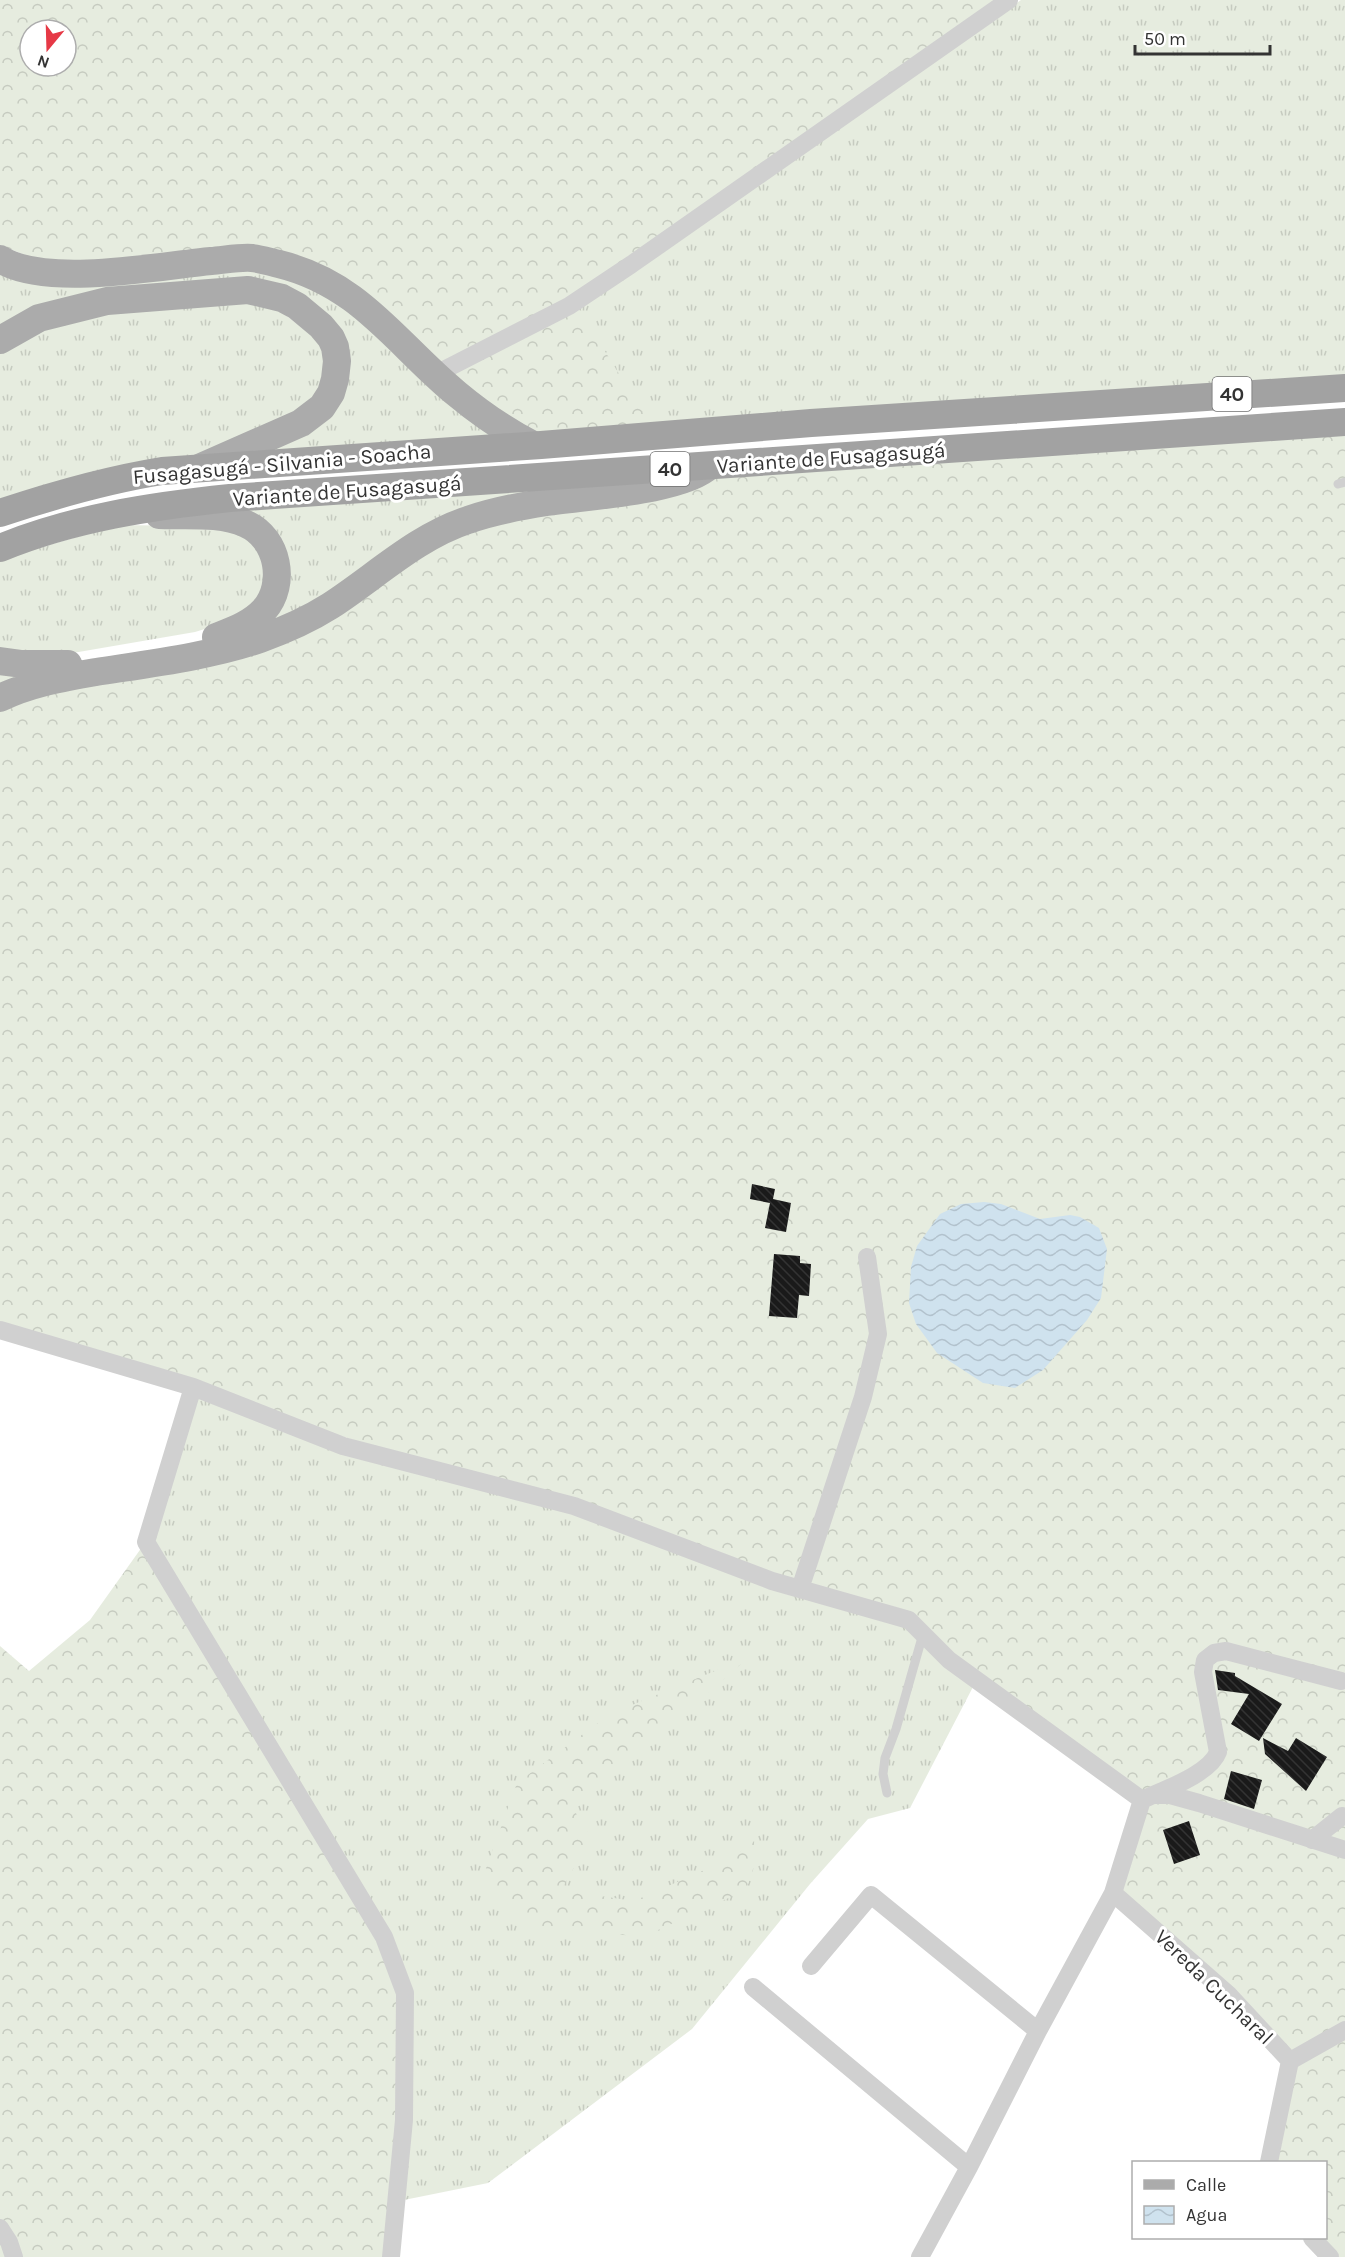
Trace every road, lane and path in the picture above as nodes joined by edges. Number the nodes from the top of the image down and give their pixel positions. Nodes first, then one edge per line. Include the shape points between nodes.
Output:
1 (1009, 0) edge
2 (0, 258) edge
3 (0, 340) edge
4 (436, 374) junction
5 (1345, 388) edge
6 (1345, 422) edge
7 (533, 445) junction
8 (709, 466) junction
9 (198, 469) junction
10 (0, 513) edge
11 (118, 514) junction
12 (0, 548) edge
13 (3, 661) edge
14 (0, 698) edge
15 (867, 1257) dead end
16 (0, 1330) edge
17 (193, 1387) junction
18 (800, 1589) junction
19 (923, 1634) junction
20 (1341, 1681) dead end
21 (887, 1793) dead end
22 (1142, 1800) junction
23 (1342, 1816) dead end
24 (1312, 1840) junction
25 (1345, 1850) edge
26 (1113, 1893) junction
27 (811, 1966) dead end
28 (753, 1987) dead end
29 (1345, 2030) edge
30 (1038, 2031) junction
31 (1290, 2061) junction
32 (1269, 2161) edge
33 (969, 2167) junction
34 (0, 2228) edge
35 (1313, 2239) edge
36 (14, 2257) edge
37 (391, 2257) edge
38 (920, 2257) edge
39 (1330, 2257) edge

1 - 4 street via 605,282 568,306
2 - 4 main road via 39,272 116,273 252,258 295,268 355,299
3 - 9 main road, 40 via 39,318 107,301 248,290 297,306 321,326 335,347 337,361 331,393 322,407 301,423
4 - 7 main road via 502,429
5 - 7 highway, Variante de Fusagasugá / 40
6 - 8 highway, Variante de Fusagasugá / 40
7 - 9 highway, Fusagasugá - Silvania - Soacha / 40
8 - 11 highway, Variante de Fusagasugá / 40 via 230,498
8 - 14 main road, 40 via 698,475 665,486 544,502 466,520 414,546 329,606 258,640 42,682
9 - 10 highway, Fusagasugá - Silvania - Soacha / 40 via 116,478
11 - 12 highway, Variante de Fusagasugá / 40 via 43,532
11 - 13 main road, 40 via 215,517 247,524 264,535 273,548 277,581 266,608 241,627 198,642 61,665
15 - 18 street via 878,1334 863,1397
16 - 17 street
17 - 18 street via 343,1446 574,1506
17 - 37 street via 146,1542 384,1937 405,1992 404,2120
18 - 19 street via 909,1620
19 - 21 lane via 885,1758
19 - 22 street via 949,1660
20 - 22 street via 1246,1655 1214,1653 1205,1660 1203,1671 1217,1743 1215,1760 1205,1769
22 - 24 street via 1170,1795
22 - 26 street
23 - 24 street
24 - 25 street
26 - 30 street
26 - 31 street, Vereda Cucharal via 1229,1995
27 - 30 street via 871,1895
28 - 33 street
29 - 31 street
30 - 33 street
31 - 32 street, Vereda Cucharal
33 - 38 street
34 - 36 street
35 - 39 street

